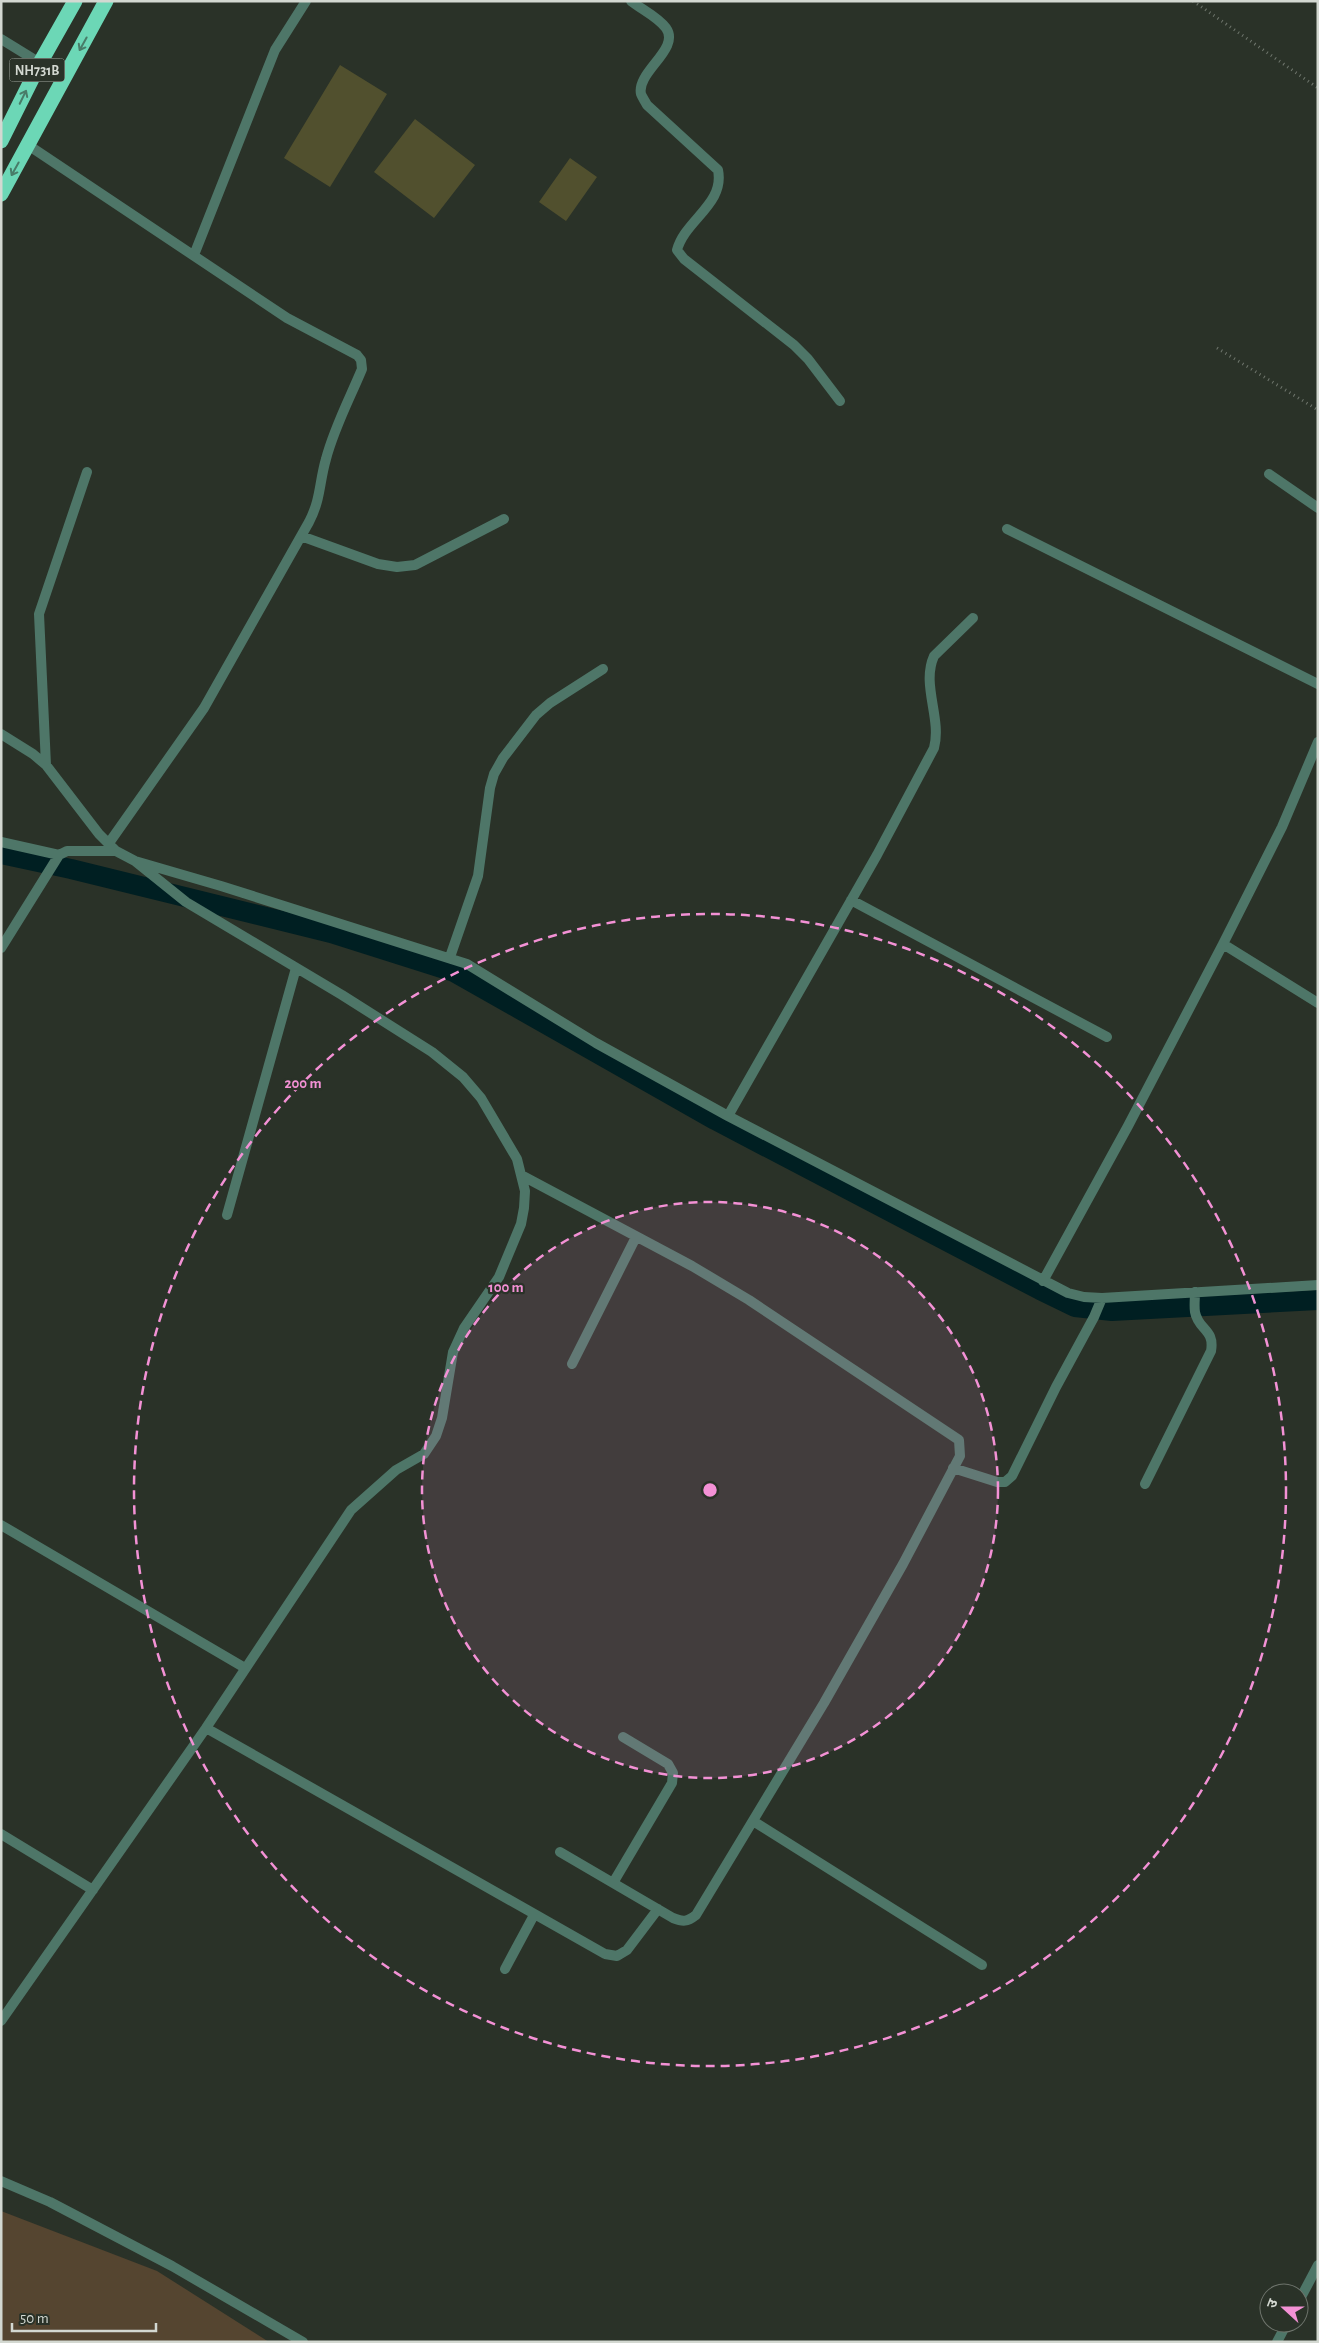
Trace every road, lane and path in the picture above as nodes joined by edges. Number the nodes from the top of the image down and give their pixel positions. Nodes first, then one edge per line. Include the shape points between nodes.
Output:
1 (75, 1) edge
2 (106, 1) edge
3 (306, 1) edge
4 (631, 1) edge
5 (1193, 1) edge
6 (1, 39) edge
7 (40, 63) junction
8 (1318, 88) edge
9 (1, 141) edge
10 (28, 145) junction
11 (1, 194) edge
12 (194, 255) junction
13 (1217, 348) dead end
14 (840, 401) dead end
15 (1318, 410) edge
16 (87, 472) dead end
17 (1269, 474) dead end
18 (1318, 508) edge
19 (504, 520) dead end
20 (1007, 529) dead end
21 (301, 536) junction
22 (973, 618) dead end
23 (603, 669) dead end
24 (1318, 684) edge
25 (1, 734) edge
26 (1318, 742) edge
27 (46, 765) junction
28 (1, 842) edge
29 (108, 843) junction
30 (116, 851) junction
31 (135, 861) junction
32 (54, 862) junction
33 (850, 900) junction
34 (1223, 944) junction
35 (1, 948) edge
36 (450, 957) junction
37 (296, 968) junction
38 (1318, 1003) edge
39 (1107, 1037) dead end
40 (728, 1116) junction
41 (521, 1175) junction
42 (227, 1215) dead end
43 (636, 1236) junction
44 (1043, 1281) junction
45 (1318, 1285) edge
46 (1195, 1296) junction
47 (1101, 1301) junction
48 (572, 1364) dead end
49 (953, 1468) junction
50 (1145, 1484) dead end
51 (1, 1525) edge
52 (245, 1668) junction
53 (206, 1728) junction
54 (623, 1737) dead end
55 (753, 1821) junction
56 (1, 1834) edge
57 (560, 1852) dead end
58 (613, 1883) junction
59 (93, 1890) junction
60 (658, 1909) junction
61 (534, 1915) junction
62 (982, 1965) dead end
63 (506, 1969) dead end
64 (1, 2022) edge
65 (1, 2181) edge
66 (1318, 2265) edge
67 (1308, 2283) edge
68 (303, 2342) edge

1 - 7 highway, NH731B
2 -> 10 highway
3 - 12 street via 275,50
4 - 14 street via 666,28 669,36 666,48 642,81 641,93 647,105 718,170 717,194 680,240 677,250 794,345
5 - 8 path
6 - 7 street
9 -> 7 highway, NH731B
10 -> 11 highway
10 - 12 street
12 - 21 street via 287,318 361,360 362,369 325,460 320,497
13 - 15 path
16 - 27 street via 40,614
17 - 18 street
19 - 21 street via 415,565 397,567 378,564
20 - 24 street
21 - 29 street via 204,708
22 - 33 street via 934,656 929,675 936,731 934,748
23 - 36 street via 550,703 536,716 494,774 478,876
25 - 27 street
26 - 34 street via 1282,827
27 - 29 street
28 - 32 street
29 - 30 street
30 - 31 street
30 - 32 street via 67,851
31 - 36 street
31 - 37 street via 186,902
32 - 35 street
33 - 39 street
33 - 40 street
34 - 38 street
34 - 44 street
36 - 40 street
37 - 41 street via 432,1052 463,1077 481,1098 517,1159
37 - 42 street
40 - 44 street
41 - 43 street
41 - 52 street via 524,1191 521,1224 499,1277 464,1328 453,1352 436,1436 424,1454 396,1470 351,1510
43 - 48 street
43 - 49 street via 749,1300 959,1440 960,1456
44 - 47 street via 1068,1293
45 - 46 street
46 - 47 street
46 - 50 street via 1195,1312 1210,1334 1213,1342 1211,1351
47 - 49 street via 1012,1476 1005,1482 997,1482
49 - 55 street via 829,1694
51 - 52 street
52 - 53 street
53 - 59 street
53 - 61 street
54 - 58 street via 668,1764 673,1773 672,1783
55 - 60 street via 696,1915 682,1922
55 - 62 street
56 - 59 street
57 - 58 street
58 - 60 street
59 - 64 street
60 - 61 street via 626,1950 617,1956 605,1954
61 - 63 street
65 - 68 street via 50,2202 172,2266
66 - 67 street

